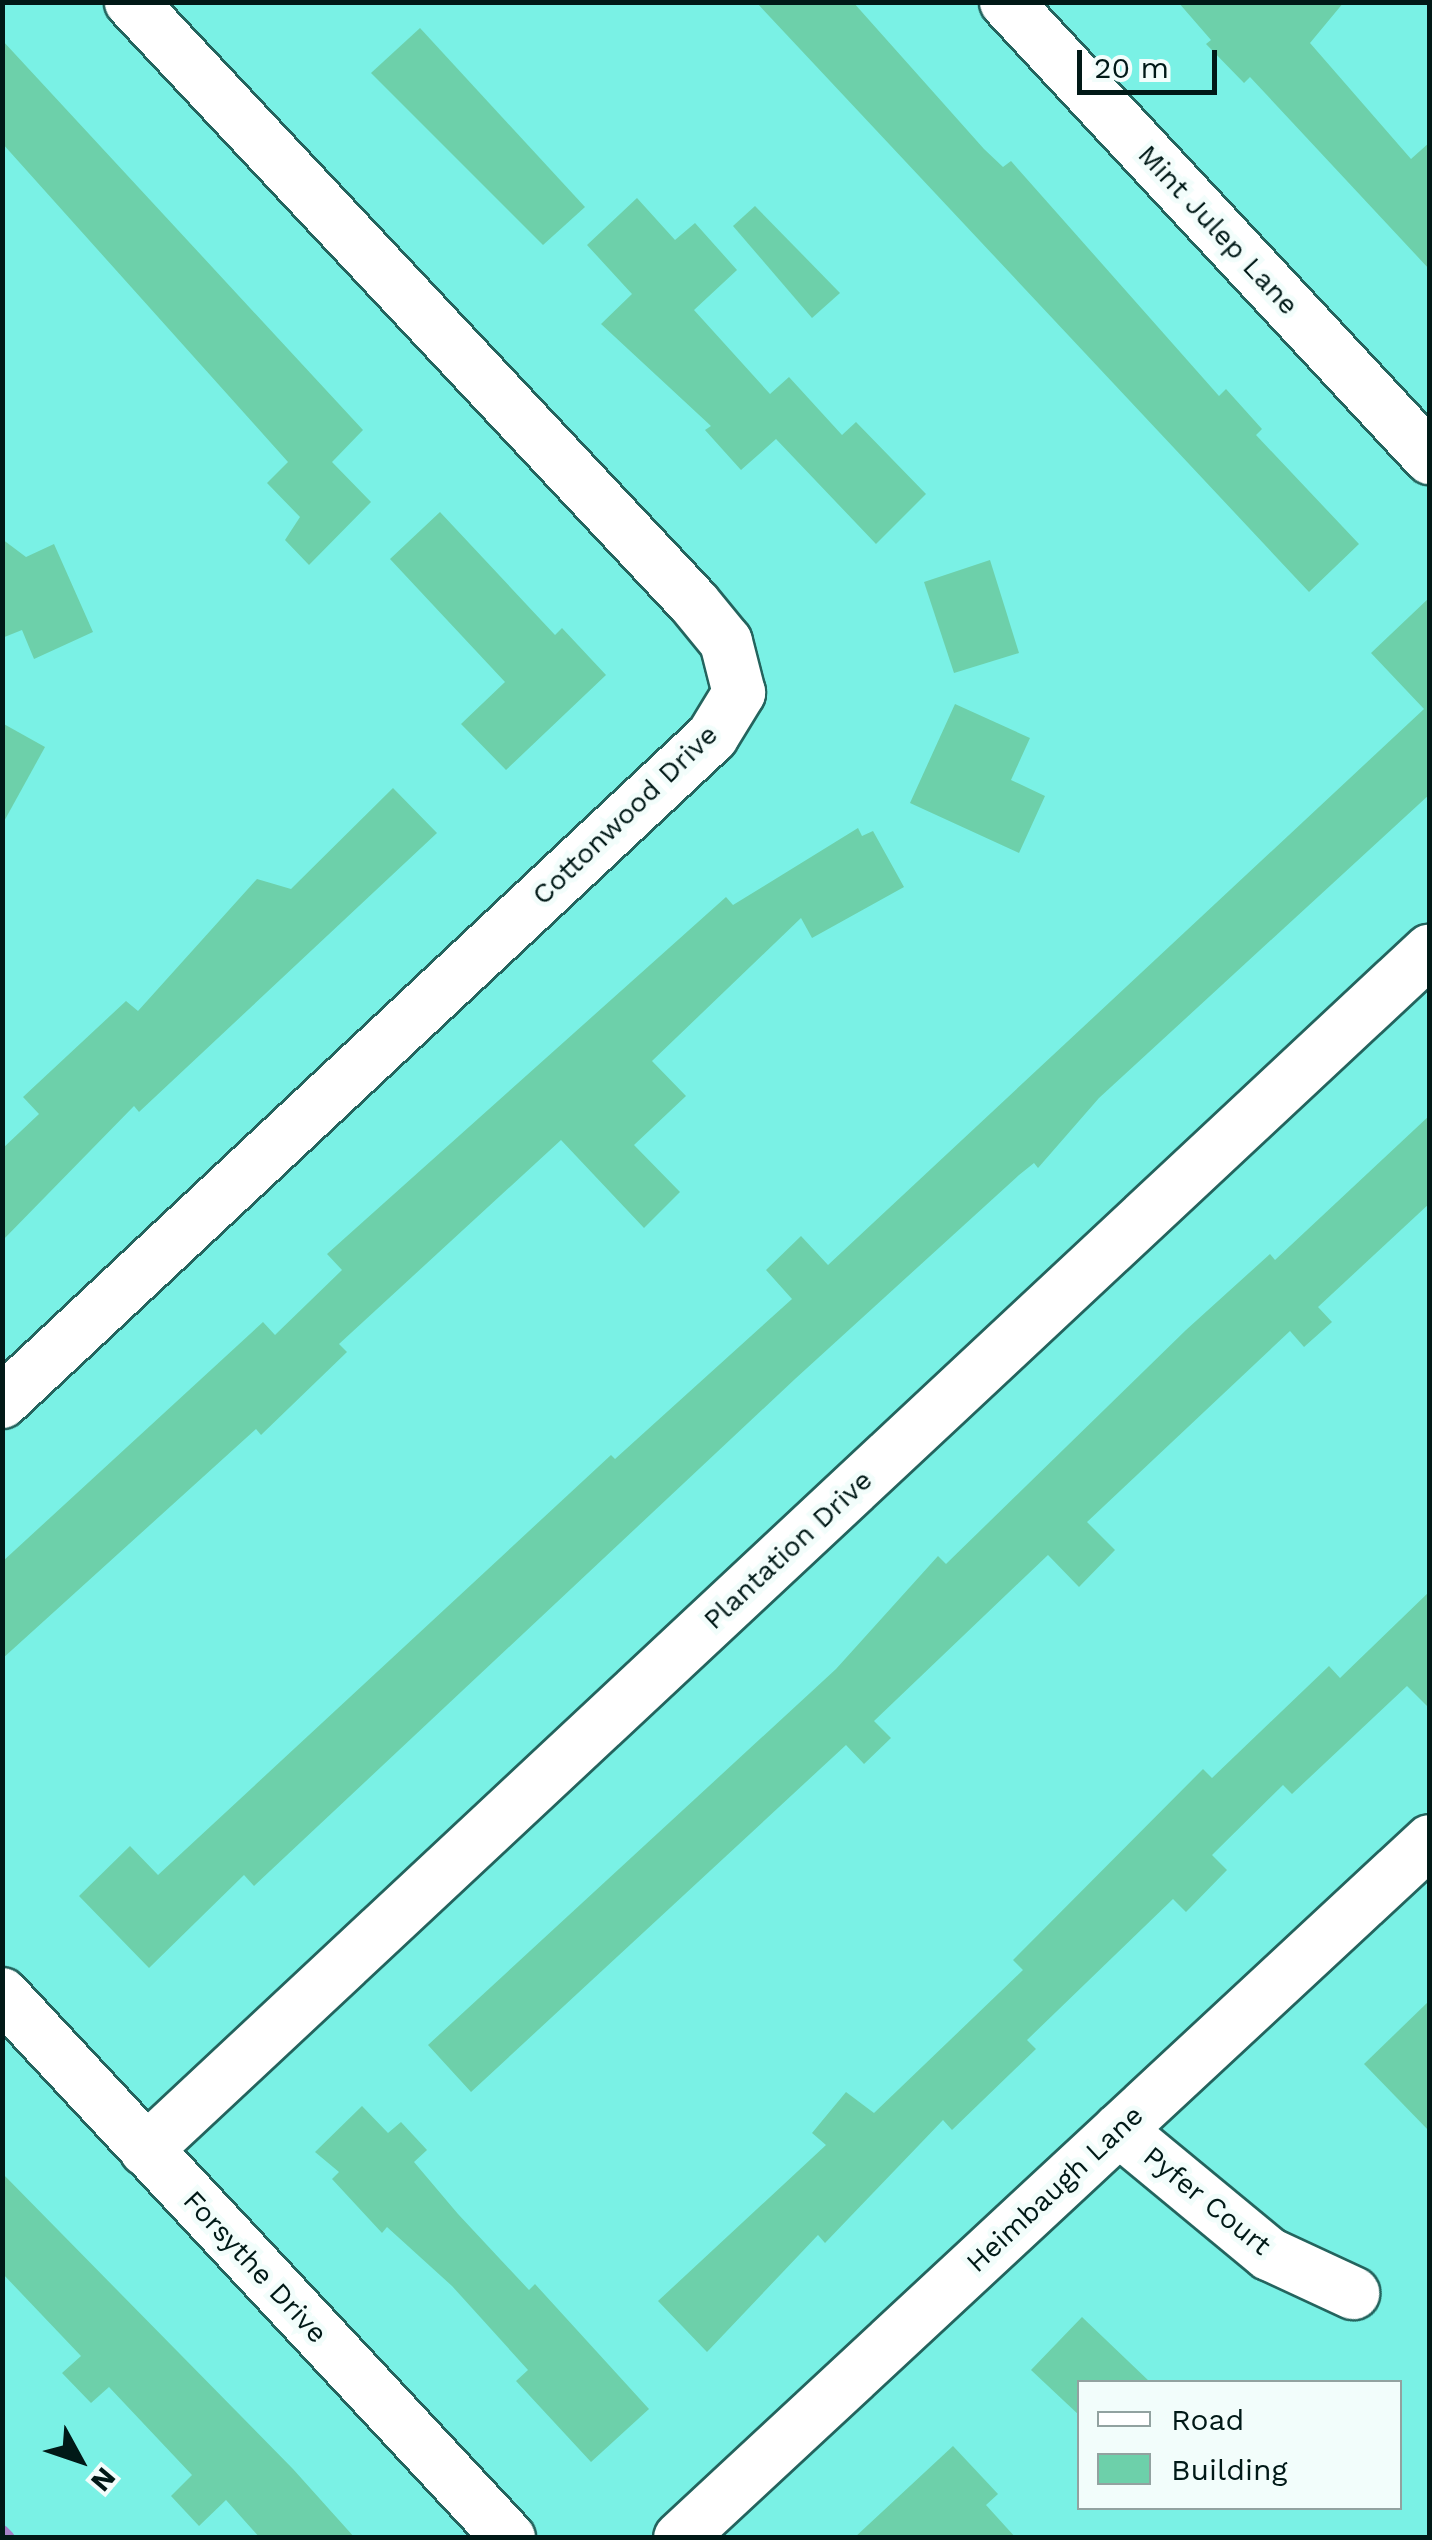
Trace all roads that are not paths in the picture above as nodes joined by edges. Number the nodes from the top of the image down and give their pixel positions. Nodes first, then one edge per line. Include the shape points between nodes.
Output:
1 (131, 2) edge
2 (1006, 2) edge
3 (1430, 458) edge
4 (1430, 950) edge
5 (2, 1402) edge
6 (1430, 1841) edge
7 (2, 1994) edge
8 (1119, 2130) junction
9 (146, 2150) junction
10 (1353, 2293) dead end
11 (509, 2538) edge
12 (680, 2538) edge

1 - 5 street, Cottonwood Drive via 694,603 726,642 740,678 712,736
2 - 3 street, Mint Julep Lane
4 - 9 street, Plantation Drive
6 - 8 street, Heimbaugh Lane
7 - 9 street, Forsythe Drive
8 - 10 street, Pyfer Court via 1269,2254
8 - 12 street, Heimbaugh Lane
9 - 11 street, Forsythe Drive

